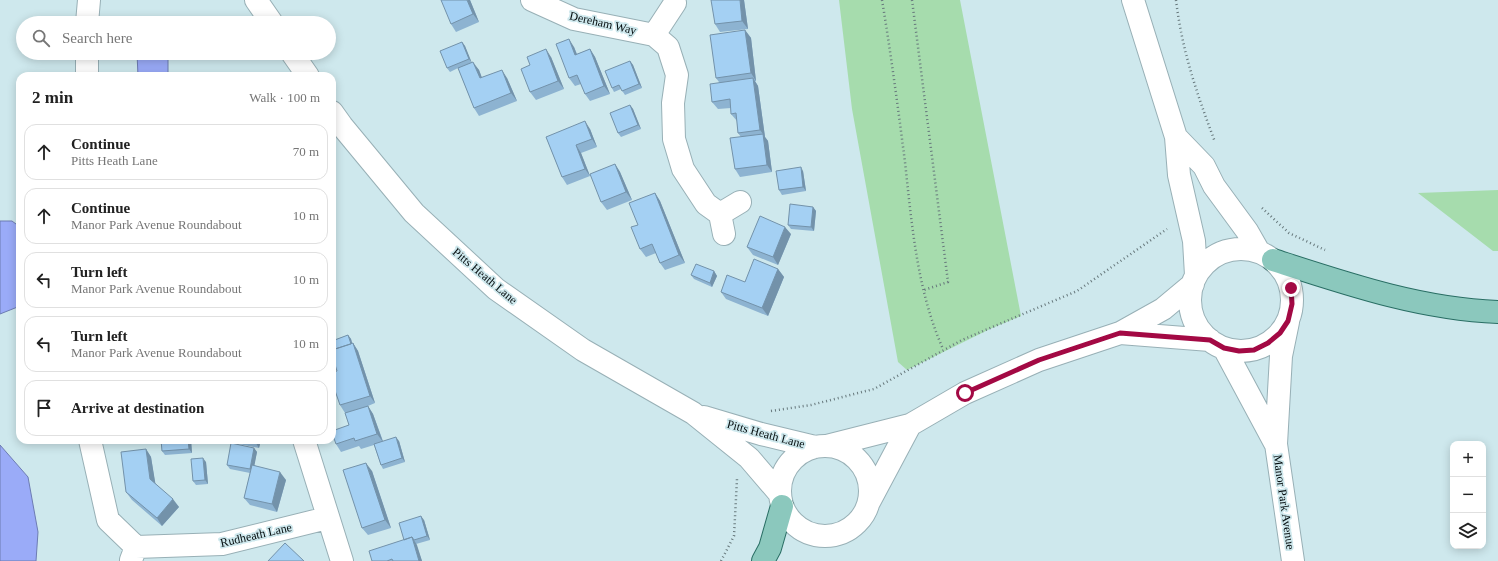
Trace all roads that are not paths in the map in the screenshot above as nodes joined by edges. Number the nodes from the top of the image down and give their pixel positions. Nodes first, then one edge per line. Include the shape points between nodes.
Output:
1 (89, 0) edge
2 (256, 0) edge
3 (532, 0) edge
4 (1133, 0) edge
5 (675, 3) dead end
6 (88, 16) edge
7 (267, 16) edge
8 (654, 35) junction
9 (87, 60) edge
10 (297, 60) edge
11 (87, 72) edge
12 (305, 72) edge
13 (336, 117) edge
14 (1176, 137) junction
15 (740, 202) dead end
16 (1266, 256) junction
17 (1195, 279) junction
18 (1498, 312) edge
19 (1288, 321) junction
20 (1120, 333) junction
21 (1217, 344) junction
22 (694, 413) junction
23 (910, 425) junction
24 (91, 444) edge
25 (305, 444) edge
26 (1276, 444) junction
27 (821, 446) junction
28 (781, 500) junction
29 (869, 502) junction
30 (327, 518) junction
31 (133, 554) edge
32 (342, 561) edge
33 (763, 561) edge
34 (1292, 561) edge

1 - 6 street
2 - 7 street
3 - 8 street, Dereham Way via 574,18
4 - 14 street
5 - 8 street, Dereham Way
8 - 15 street, Dereham Way via 668,48 677,75 673,103 674,139 683,169 722,224
9 - 11 street
10 - 12 street
13 - 22 street, Pitts Heath Lane via 414,213 496,289 583,350
14 - 16 street via 1204,166 1214,186
14 - 17 street via 1179,175 1192,227
16 - 17 street via 1245,249 1230,250 1205,264
16 - 18 main road via 1355,287 1405,300
16 - 19 street via 1284,273 1291,288 1292,304
17 - 20 street, Pitts Heath Lane via 1163,309
17 - 21 street via 1190,299 1192,314 1199,329
19 - 21 street via 1280,333 1254,350 1239,351
19 - 26 street, Manor Park Avenue via 1281,356
20 - 21 street, Pitts Heath Lane
20 - 23 street, Pitts Heath Lane via 1039,360 965,393
21 - 26 street, Manor Park Avenue
22 - 27 street, Pitts Heath Lane via 761,434
22 - 28 street, Pitts Heath Lane via 749,458
23 - 27 street, Pitts Heath Lane
23 - 29 street
24 - 31 street, Rudheath Lane via 108,520
25 - 30 street
26 - 34 street, Manor Park Avenue
27 - 28 street via 803,451 785,469 781,480
27 - 29 street via 840,448 852,454 861,464 868,475 871,488
28 - 29 street via 789,519 800,529 813,535 827,536 842,534 854,526 864,515
28 - 33 main road via 770,548
30 - 31 street, Rudheath Lane via 222,544
30 - 32 street

